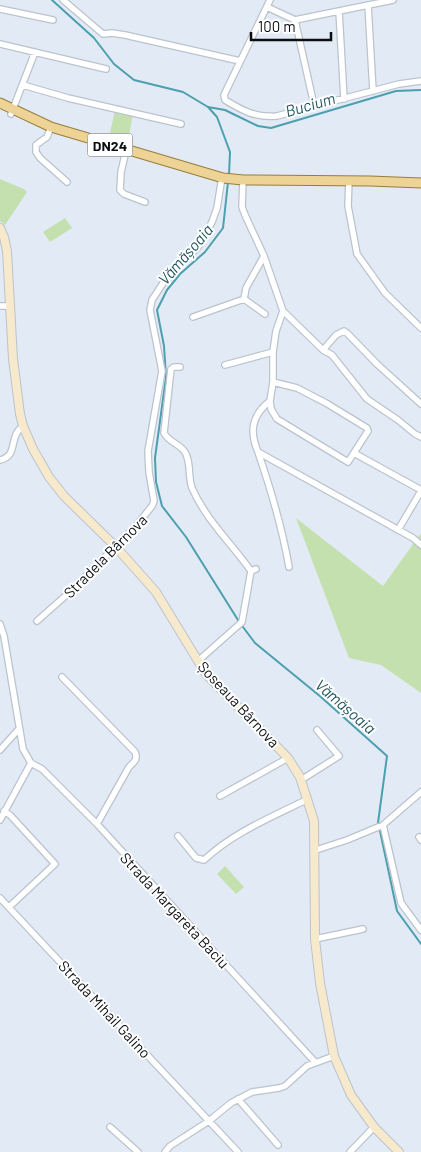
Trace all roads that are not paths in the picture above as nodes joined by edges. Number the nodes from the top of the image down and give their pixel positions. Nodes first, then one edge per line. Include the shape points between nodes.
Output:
1 (63, 0) edge
2 (270, 0) edge
3 (393, 0) edge
4 (368, 5) junction
5 (267, 7) junction
6 (0, 9) edge
7 (339, 11) junction
8 (53, 20) dead end
9 (295, 20) junction
10 (0, 44) edge
11 (35, 52) junction
12 (240, 61) junction
13 (106, 69) dead end
14 (421, 81) edge
15 (23, 85) junction
16 (373, 91) junction
17 (344, 99) junction
18 (0, 104) edge
19 (314, 105) junction
20 (0, 110) edge
21 (12, 112) junction
22 (181, 124) dead end
23 (49, 132) junction
24 (125, 155) junction
25 (222, 180) junction
26 (67, 182) dead end
27 (240, 182) junction
28 (349, 183) junction
29 (421, 183) edge
30 (421, 188) edge
31 (145, 202) dead end
32 (0, 228) edge
33 (264, 256) junction
34 (244, 299) junction
35 (0, 306) edge
36 (10, 306) junction
37 (283, 311) junction
38 (265, 314) dead end
39 (193, 317) dead end
40 (421, 328) edge
41 (323, 350) junction
42 (274, 352) junction
43 (180, 366) dead end
44 (225, 366) dead end
45 (273, 382) junction
46 (270, 401) junction
47 (421, 404) edge
48 (23, 426) junction
49 (421, 437) edge
50 (258, 452) junction
51 (354, 453) junction
52 (0, 460) edge
53 (421, 490) edge
54 (398, 530) junction
55 (421, 545) edge
56 (115, 546) junction
57 (288, 567) dead end
58 (37, 621) dead end
59 (0, 624) edge
60 (198, 661) junction
61 (62, 677) dead end
62 (20, 730) junction
63 (317, 730) dead end
64 (0, 750) edge
65 (288, 758) junction
66 (31, 763) junction
67 (301, 780) junction
68 (421, 792) edge
69 (220, 796) dead end
70 (308, 799) junction
71 (4, 811) junction
72 (0, 820) edge
73 (96, 824) junction
74 (383, 824) junction
75 (178, 836) dead end
76 (316, 850) junction
77 (0, 898) edge
78 (8, 907) junction
79 (363, 929) dead end
80 (421, 930) edge
81 (315, 940) junction
82 (334, 1056) junction
83 (315, 1062) junction
84 (238, 1099) junction
85 (209, 1120) junction
86 (110, 1127) dead end
87 (374, 1127) junction
88 (278, 1144) dead end
89 (395, 1151) edge
90 (138, 1152) edge
91 (165, 1152) edge
92 (238, 1152) edge
93 (350, 1152) edge

1 - 12 street via 103,34 112,33
2 - 5 street
3 - 4 street
4 - 7 street
4 - 16 street
5 - 9 street
5 - 12 street
6 - 8 street
7 - 9 street
7 - 17 street
9 - 19 street
10 - 11 street
11 - 13 street
11 - 15 street
12 - 19 street via 224,95 225,100 235,106 264,117
14 - 16 street
15 - 21 street
15 - 22 street
16 - 17 street
17 - 19 street
18 - 21 main road, DN24
20 - 21 main road, DN24
21 - 23 main road, DN24
21 - 25 main road, DN24
23 - 24 main road, DN24
23 - 26 street via 36,145 36,152
24 - 25 main road, DN24
24 - 31 street via 120,190
25 - 27 main road, DN24
25 - 56 street, Stradela Bârnova via 215,215 206,233 191,254 169,274 152,300 150,310 162,371 148,451 154,501 141,521
27 - 28 main road, DN24
27 - 33 street via 242,207
28 - 29 main road, DN24
28 - 30 main road, DN24
28 - 40 street via 350,215 357,254 385,294
32 - 36 main road, Șoseaua Bârnova via 6,245
33 - 34 street via 246,288
33 - 37 street
34 - 38 street
34 - 39 street
35 - 36 street
36 - 48 main road, Șoseaua Bârnova via 13,359
37 - 41 street
37 - 42 street via 276,331
41 - 47 street via 344,331
41 - 49 street via 332,355 368,399
42 - 44 street
42 - 45 street
43 - 60 street via 174,366 172,370 164,433 168,440 185,452 199,503 253,570 242,622
45 - 46 street
45 - 51 street via 297,388 365,426 368,430
46 - 50 street via 258,413 252,427
46 - 51 street via 277,419 348,462
48 - 52 street via 15,433 11,453
48 - 56 main road, Șoseaua Bârnova via 48,477
50 - 54 street
50 - 57 street via 281,526
51 - 53 street
53 - 54 street
54 - 55 street
56 - 58 street, Stradela Bârnova
56 - 60 main road, Șoseaua Bârnova via 162,598
59 - 62 street
60 - 65 main road, Șoseaua Bârnova via 206,674
61 - 73 street via 137,756
62 - 64 street
62 - 66 street via 23,749
63 - 67 street via 339,756
65 - 67 main road, Șoseaua Bârnova
65 - 69 street
66 - 71 street
66 - 73 street, Strada Margareta Baciu via 42,769
67 - 70 main road, Șoseaua Bârnova
68 - 74 street
70 - 75 street via 226,842 204,860 198,860
70 - 76 main road, Șoseaua Bârnova via 314,821
71 - 72 street
71 - 78 street via 55,864
73 - 83 street, Strada Margareta Baciu
74 - 76 street
74 - 80 street via 401,903
76 - 81 main road, Șoseaua Bârnova
77 - 78 street, Strada Mihail Galino
78 - 85 street, Strada Mihail Galino
79 - 81 street
81 - 82 main road, Șoseaua Bârnova
82 - 83 street
82 - 87 main road, Șoseaua Bârnova via 348,1091
83 - 84 street via 286,1086 252,1092
84 - 85 street
84 - 88 street
85 - 91 street
85 - 92 street, Strada Mihail Galino
86 - 90 street
87 - 89 main road, Șoseaua Bârnova
87 - 93 street

